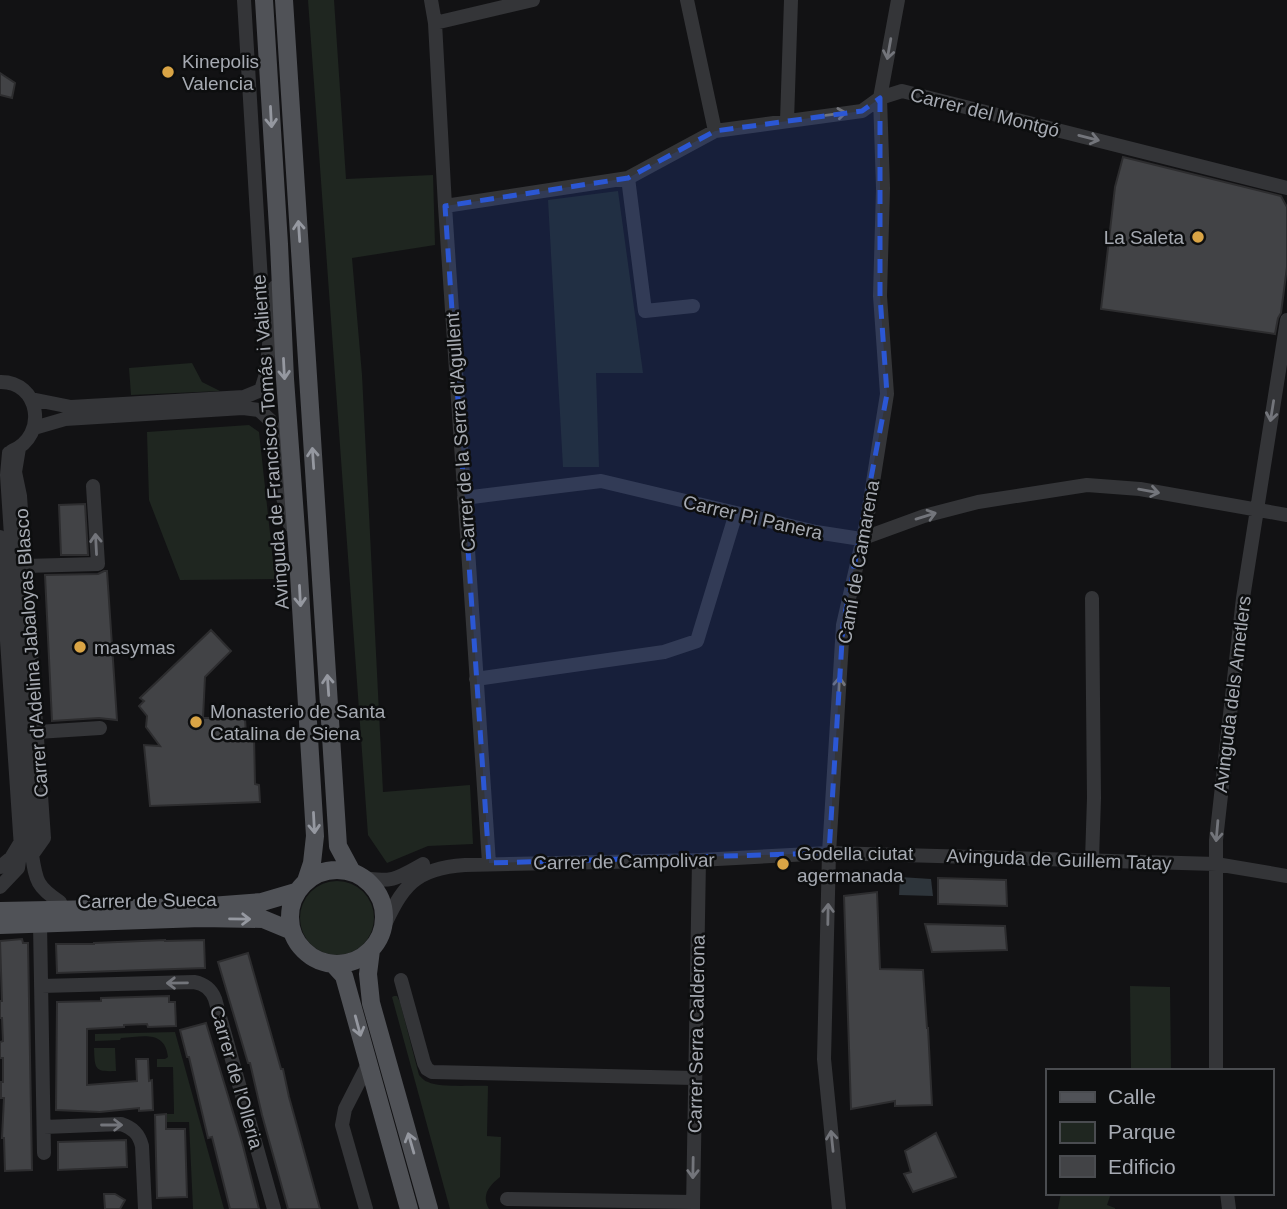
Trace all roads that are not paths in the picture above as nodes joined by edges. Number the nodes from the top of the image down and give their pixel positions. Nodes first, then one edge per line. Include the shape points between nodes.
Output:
1 (244, 0) edge
2 (264, 0) edge
3 (284, 0) edge
4 (431, 0) edge
5 (533, 0) edge
6 (687, 0) edge
7 (791, 0) edge
8 (898, 0) edge
9 (435, 23) junction
10 (880, 98) junction
11 (787, 121) junction
12 (715, 131) junction
13 (628, 178) junction
14 (1287, 188) edge
15 (445, 206) junction
16 (279, 244) junction
17 (693, 306) dead end
18 (1287, 320) edge
19 (266, 374) junction
20 (0, 382) edge
21 (31, 399) junction
22 (34, 428) junction
23 (9, 451) edge
24 (93, 486) dead end
25 (464, 498) junction
26 (1256, 510) junction
27 (736, 513) junction
28 (1287, 515) edge
29 (0, 537) edge
30 (861, 540) junction
31 (298, 558) junction
32 (25, 566) junction
33 (1092, 598) dead end
34 (4, 641) edge
35 (4, 659) edge
36 (476, 679) junction
37 (100, 729) dead end
38 (37, 732) junction
39 (21, 842) junction
40 (829, 853) junction
41 (33, 855) junction
42 (783, 855) joint
43 (699, 860) junction
44 (1092, 860) junction
45 (489, 863) junction
46 (1216, 864) junction
47 (465, 865) junction
48 (0, 867) edge
49 (358, 875) junction
50 (1287, 876) edge
51 (301, 886) junction
52 (0, 887) edge
53 (60, 902) junction
54 (247, 902) junction
55 (0, 904) edge
56 (0, 911) edge
57 (40, 924) junction
58 (0, 925) edge
59 (382, 930) junction
60 (292, 931) junction
61 (371, 950) junction
62 (333, 964) junction
63 (401, 980) dead end
64 (41, 986) junction
65 (368, 1063) junction
66 (1216, 1069) edge
67 (694, 1078) junction
68 (44, 1128) junction
69 (44, 1153) dead end
70 (507, 1199) dead end
71 (693, 1206) edge
72 (145, 1209) edge
73 (274, 1209) edge
74 (366, 1209) edge
75 (409, 1209) edge
76 (429, 1209) edge
77 (839, 1209) edge

1 - 19 street
2 -> 16 main road, Avinguda de Francisco Tomás i Valiente
49 -> 3 main road via 338,846
4 - 9 street, Carrer de la Serra d'Agullent
5 - 9 street
6 - 12 street
7 - 11 street
8 -> 10 street, Camí de Camarena
9 - 15 street, Carrer de la Serra d'Agullent
11 -> 10 street, Carrer del Montgó via 862,111
10 -> 14 street, Carrer del Montgó via 902,91
10 - 30 street, Camí de Camarena via 880,296 887,394
11 - 12 street, Carrer del Montgó
12 - 13 street, Carrer del Montgó
13 - 15 street, Carrer del Montgó
13 - 17 street via 645,311
15 - 25 street, Carrer de la Serra d'Agullent
16 - 19 street
16 -> 31 main road, Avinguda de Francisco Tomás i Valiente
18 -> 26 street, Avinguda dels Ametlers
19 - 21 street via 261,390 244,397 71,407
20 - 21 street via 20,388
21 - 22 street via 36,413
22 - 23 street via 28,440
22 - 31 street via 65,419 259,410 276,434 282,493
23 - 32 street, Carrer d'Adelina Jabaloyas Blasco via 20,496
23 - 41 street, Carrer d'Adelina Jabaloyas Blasco
32 -> 24 street via 97,564
25 - 27 street, Carrer Pi Panera via 601,481
25 - 36 street, Carrer de la Serra d'Agullent
26 - 28 street
30 -> 26 street via 978,502 1087,485 1140,489
26 -> 46 street, Avinguda dels Ametlers via 1241,611
27 - 30 street, Carrer Pi Panera
27 - 36 street via 697,641 664,652
29 - 34 street, Carrer d'Adelina Jabaloyas Blasco
40 -> 30 street, Camí de Camarena via 843,625
31 -> 51 main road, Avinguda de Francisco Tomás i Valiente via 315,836 312,863
32 - 38 street, Carrer d'Adelina Jabaloyas Blasco
33 - 44 street
34 - 35 street, Carrer d'Adelina Jabaloyas Blasco
35 - 39 street, Carrer d'Adelina Jabaloyas Blasco
36 - 45 street, Carrer de la Serra d'Agullent
37 - 38 street
38 - 41 street, Carrer d'Adelina Jabaloyas Blasco via 44,838
39 - 48 street
39 - 52 street, Carrer d'Adelina Jabaloyas Blasco via 18,868
40 - 42 street, Avinguda de Guillem Tatay
40 - 44 street, Avinguda de Guillem Tatay
77 -> 40 street, Camí de Camarena via 824,1059
41 - 53 street, Carrer d'Adelina Jabaloyas Blasco via 36,877 44,891
42 - 43 street, Carrer de Campolivar
43 - 45 street, Carrer de Campolivar
43 - 67 street, Carrer Serra Calderona
44 - 46 street, Avinguda de Guillem Tatay
45 - 47 street, Carrer de Campolivar
46 - 50 street, Avinguda de Guillem Tatay
46 - 66 street, Avinguda dels Ametlers
47 - 49 street, Carrer de Campolivar via 435,859 393,880
47 - 59 street, Carrer de Campolivar via 438,868 410,883
49 - 51 main road via 320,872
49 - 59 main road via 382,901
51 - 54 main road, Carrer de Sueca via 262,902
51 - 60 main road via 291,905
53 - 54 street, Carrer de Sueca via 241,898
53 - 55 street, Carrer de Sueca
54 - 56 main road, Carrer de Sueca
57 - 58 main road, Carrer de Sueca
57 -> 60 main road, Carrer de Sueca via 263,919
57 - 64 street
59 - 61 main road
60 - 62 main road via 309,955
61 - 62 main road via 349,963
76 -> 61 main road via 371,1003
62 -> 65 main road via 344,976
63 - 67 street via 424,1063 432,1072
64 - 68 street
73 -> 64 street, Carrer de l'Olleria via 215,999 207,987 194,982
65 - 74 street via 342,1125
65 - 75 main road
67 -> 71 street, Carrer Serra Calderona
68 - 69 street
68 -> 72 street via 129,1126 142,1146
70 - 71 street

